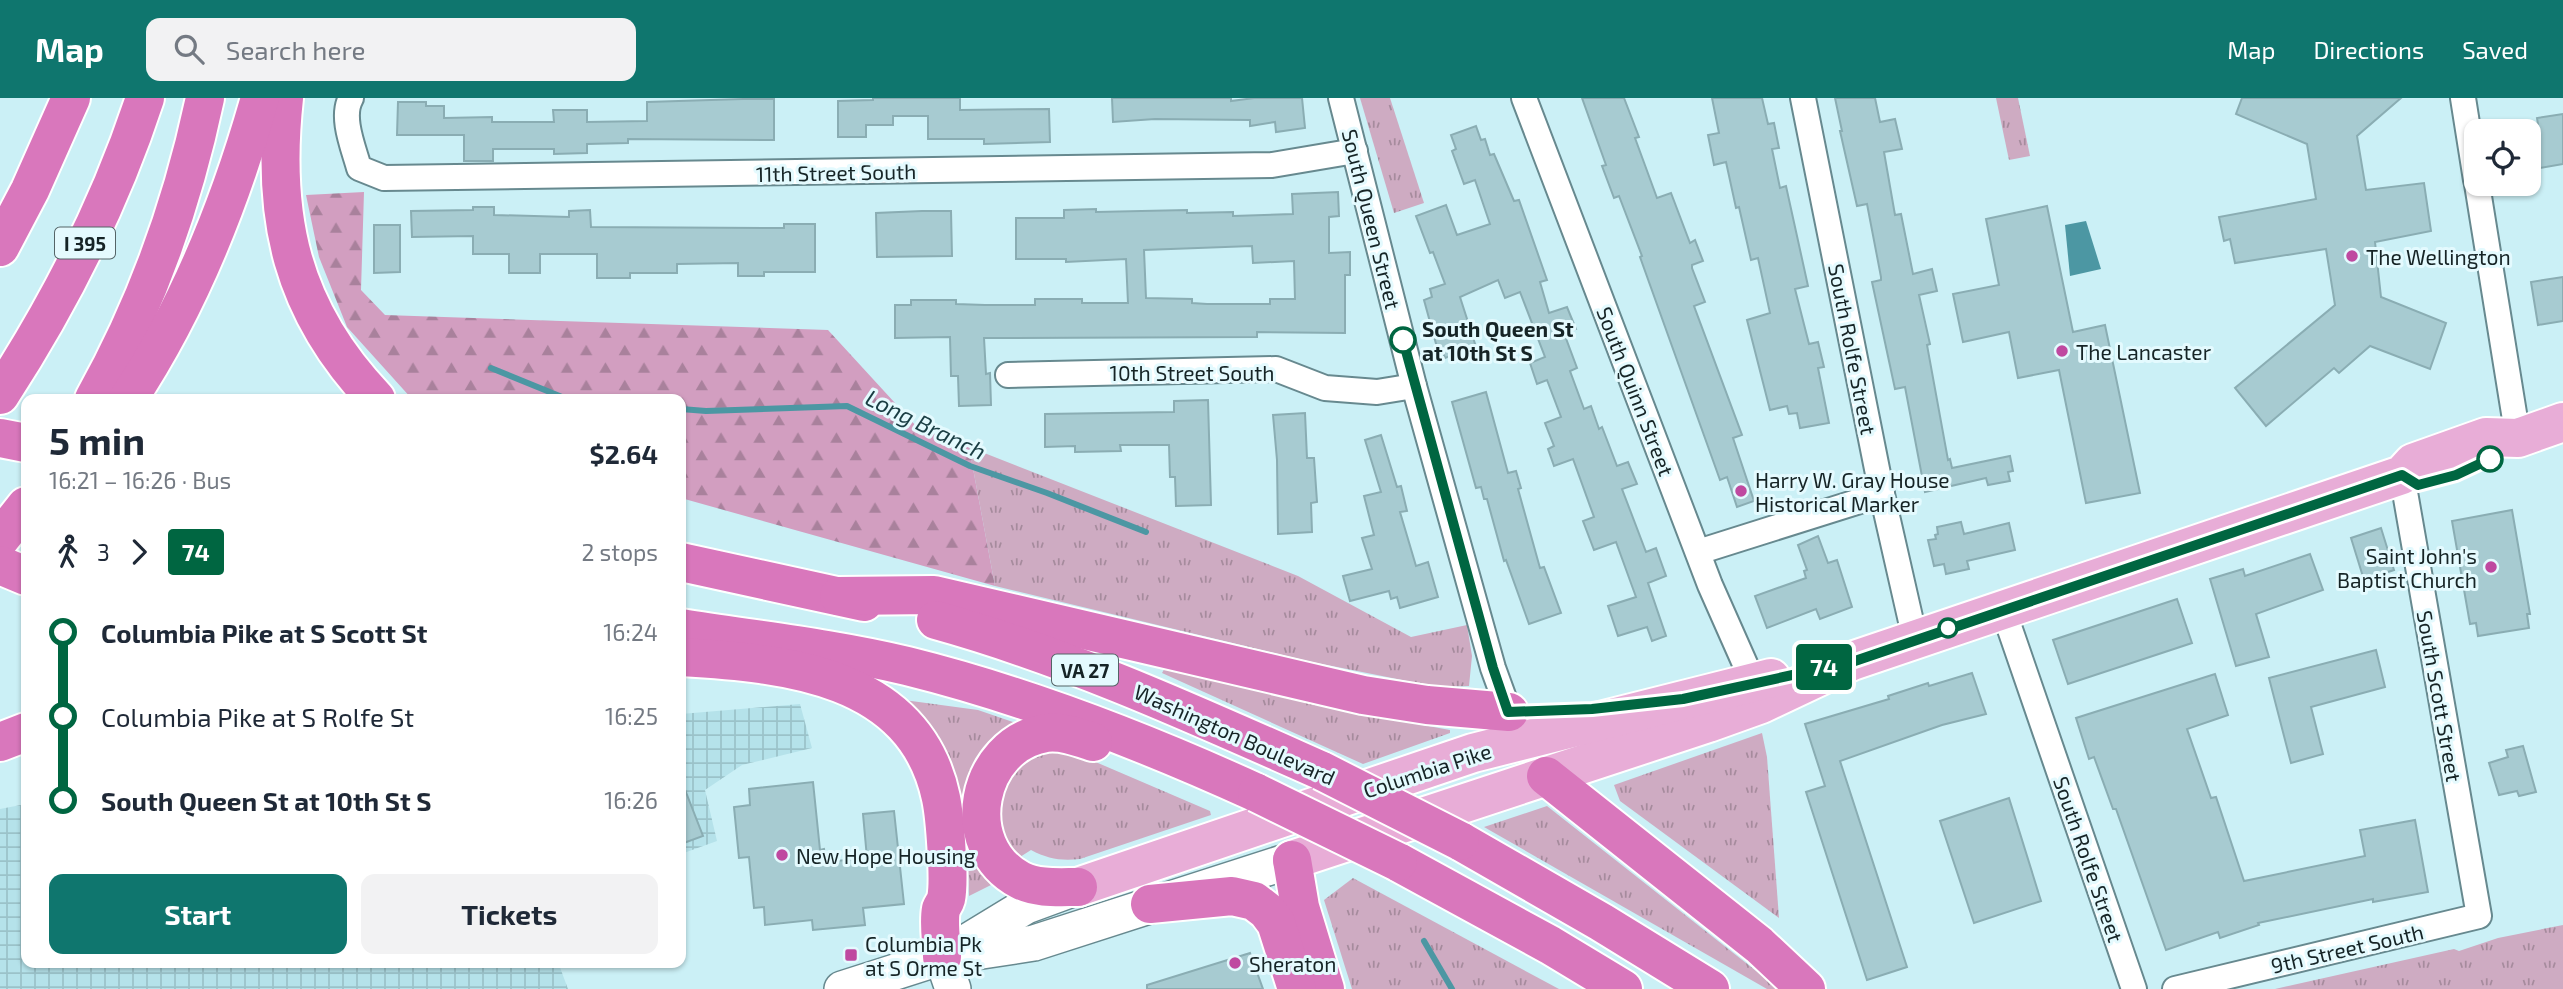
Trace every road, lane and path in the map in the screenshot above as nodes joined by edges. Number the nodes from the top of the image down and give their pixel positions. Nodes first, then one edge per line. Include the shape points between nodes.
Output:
1 (71, 98) edge
2 (145, 98) edge
3 (205, 98) edge
4 (260, 98) edge
5 (284, 98) edge
6 (351, 98) edge
7 (1341, 98) edge
8 (1524, 98) edge
9 (1803, 98) edge
10 (2463, 98) edge
11 (2466, 119) edge
12 (1355, 151) junction
13 (2479, 196) edge
14 (0, 247) edge
15 (132, 362) junction
16 (1008, 375) dead end
17 (1414, 386) junction
18 (5, 388) edge
19 (99, 394) edge
20 (129, 394) edge
21 (371, 394) edge
22 (2563, 422) edge
23 (0, 438) edge
24 (2518, 438) junction
25 (21, 442) edge
26 (2402, 475) junction
27 (1882, 494) junction
28 (21, 495) edge
29 (0, 496) edge
30 (21, 512) edge
31 (21, 528) edge
32 (0, 539) edge
33 (686, 545) edge
34 (0, 547) edge
35 (1698, 552) junction
36 (686, 563) edge
37 (0, 565) edge
38 (21, 574) edge
39 (749, 576) junction
40 (839, 596) junction
41 (2003, 609) junction
42 (686, 629) edge
43 (686, 638) edge
44 (1915, 639) junction
45 (788, 645) junction
46 (686, 657) edge
47 (1852, 662) junction
48 (1752, 682) junction
49 (1515, 726) junction
50 (21, 734) edge
51 (0, 742) edge
52 (1546, 776) junction
53 (1257, 793) junction
54 (1292, 860) junction
55 (1398, 862) junction
56 (1078, 887) junction
57 (1150, 904) junction
58 (2479, 916) joint
59 (947, 973) edge
60 (842, 989) edge
61 (1297, 989) edge
62 (1325, 989) edge
63 (1589, 989) edge
64 (1623, 989) edge
65 (1710, 989) edge
66 (1806, 989) edge
67 (2134, 989) edge
68 (2175, 989) edge

1 - 14 highway
2 - 18 highway, I 395 via 95,222
3 - 15 highway
4 - 15 highway via 209,247 173,323
5 - 21 highway via 279,179 291,253 323,330
6 - 12 street, 11th Street South via 348,129 359,168 384,178 1272,165
7 - 12 street, South Queen Street
8 - 35 street, South Quinn Street
9 - 27 street, South Rolfe Street
10 - 11 street
12 - 17 street, South Queen Street
13 - 24 street
15 - 19 highway
15 - 20 highway
16 - 17 street, 10th Street South via 1276,369 1325,388 1377,392
17 - 49 street, South Queen Street via 1493,668
22 - 24 main road, Columbia Pike
23 - 25 highway
24 - 26 main road, Columbia Pike via 2486,437 2413,463
26 - 41 main road, Columbia Pike
26 - 58 street, South Scott Street
27 - 35 street
27 - 44 street, South Rolfe Street
28 - 29 highway
30 - 32 highway
31 - 34 highway
33 - 39 highway
35 - 48 street, South Quinn Street
36 - 39 highway, Washington Boulevard / VA 27
37 - 38 highway
39 - 40 highway, Washington Boulevard / VA 27
40 - 49 highway via 934,595
40 - 65 highway, Washington Boulevard / VA 27, bridge via 1042,654 1322,771 1460,841
41 - 44 main road, Columbia Pike
41 - 67 street, South Rolfe Street
42 - 45 highway
43 - 45 highway, VA 27
44 - 47 main road, Columbia Pike
45 - 53 highway, VA 27 via 870,658 1020,698 1129,737
46 - 59 highway via 777,666 834,679 868,696 904,726 929,763 941,798 946,837 946,898 941,909
47 - 48 main road, Columbia Pike
47 - 52 main road, Columbia Pike via 1761,704
48 - 49 main road, Columbia Pike via 1683,699 1592,709
49 - 52 main road, South Queen Street
49 - 56 main road, Columbia Pike via 1473,753
50 - 51 highway
52 - 54 main road, Columbia Pike
52 - 66 highway via 1759,945
53 - 55 highway, VA 27, bridge
53 - 56 highway via 1069,734 1048,733 1025,740 1004,755 989,775 980,808 984,840 996,860 1021,881
54 - 57 main road, Columbia Pike
54 - 62 highway via 1300,907
55 - 63 highway via 1481,925
55 - 64 highway, VA 27
56 - 59 main road, Columbia Pike via 1026,906
57 - 59 main road, Columbia Pike
57 - 61 highway via 1232,896 1254,901 1276,923
58 - 68 street, 9th Street South
59 - 60 main road, Columbia Pike

